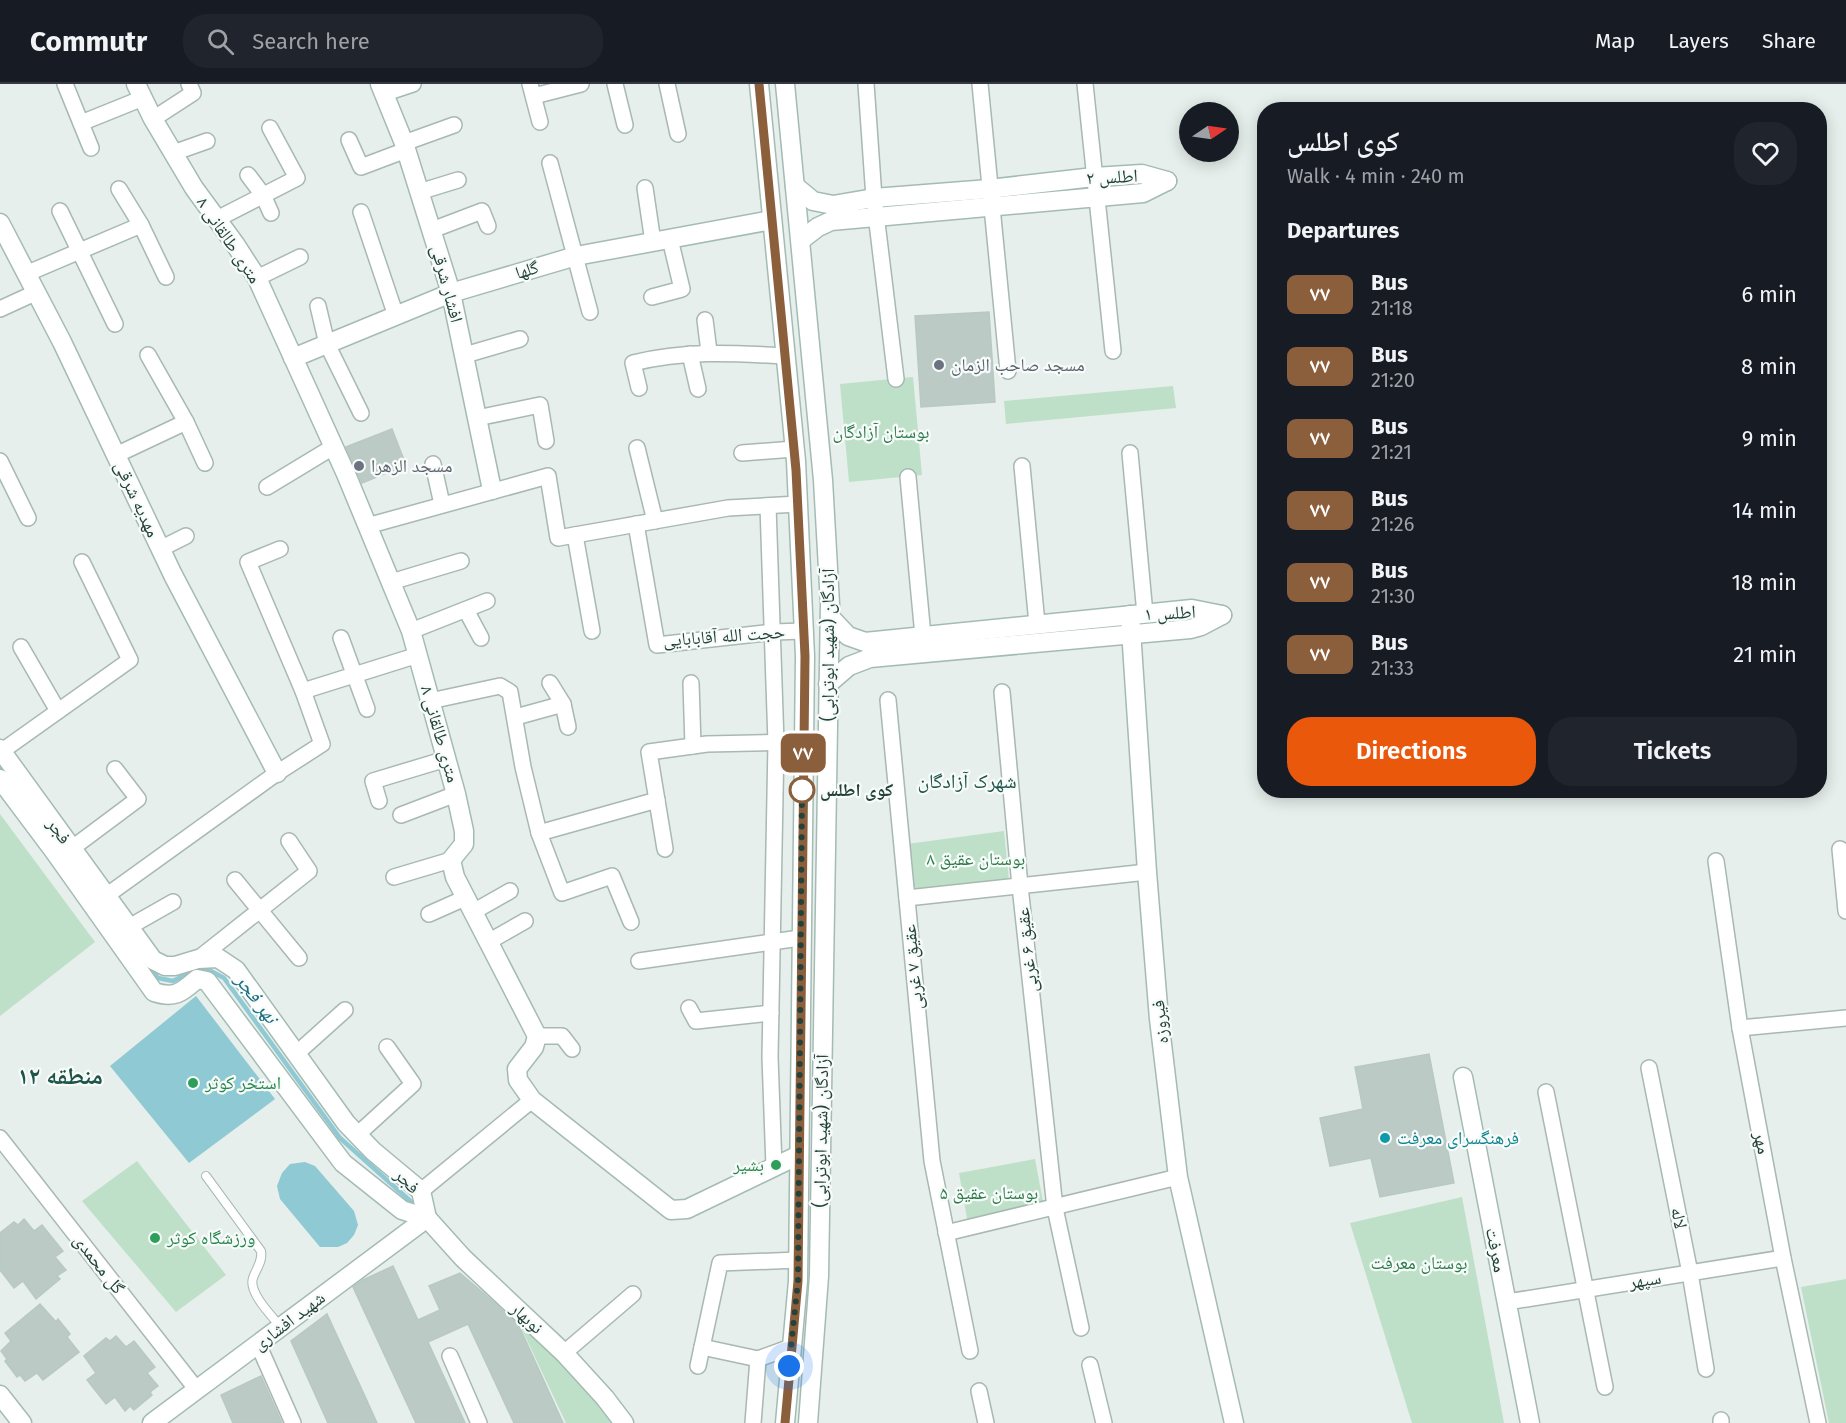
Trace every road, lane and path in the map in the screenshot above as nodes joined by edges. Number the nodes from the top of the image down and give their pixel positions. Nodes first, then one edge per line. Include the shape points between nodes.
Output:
1 (65, 84) edge
2 (189, 84) edge
3 (413, 84) edge
4 (581, 84) edge
5 (615, 84) edge
6 (667, 84) edge
7 (759, 84) edge
8 (785, 84) edge
9 (867, 84) edge
10 (980, 84) edge
11 (1085, 84) edge
12 (381, 89) edge
13 (532, 90) edge
14 (139, 91) edge
15 (153, 119) junction
16 (540, 122) dead end
17 (81, 123) junction
18 (454, 125) dead end
19 (625, 125) dead end
20 (270, 128) dead end
21 (678, 134) dead end
22 (349, 140) dead end
23 (207, 141) dead end
24 (405, 147) junction
25 (91, 148) dead end
26 (173, 153) junction
27 (550, 163) dead end
28 (248, 176) dead end
29 (1094, 177) junction
30 (458, 180) dead end
31 (795, 186) junction
32 (645, 188) dead end
33 (119, 189) dead end
34 (989, 189) junction
35 (419, 192) junction
36 (263, 195) junction
37 (874, 198) junction
38 (1096, 198) junction
39 (990, 207) junction
40 (60, 211) dead end
41 (361, 212) dead end
42 (271, 213) dead end
43 (876, 217) junction
44 (217, 219) junction
45 (772, 220) junction
46 (0, 223) edge
47 (141, 225) junction
48 (488, 226) dead end
49 (432, 230) junction
50 (661, 240) junction
51 (801, 240) junction
52 (80, 252) junction
53 (576, 256) junction
54 (300, 257) dead end
55 (28, 273) junction
56 (166, 277) dead end
57 (257, 278) junction
58 (37, 292) junction
59 (451, 293) junction
60 (652, 297) dead end
61 (318, 306) dead end
62 (0, 309) edge
63 (590, 312) dead end
64 (396, 316) junction
65 (705, 320) dead end
66 (115, 324) dead end
67 (520, 339) dead end
68 (327, 344) junction
69 (1113, 351) dead end
70 (709, 352) junction
71 (690, 354) junction
72 (148, 355) dead end
73 (465, 355) junction
74 (785, 356) junction
75 (293, 358) junction
76 (1008, 371) dead end
77 (896, 379) dead end
78 (639, 388) dead end
79 (698, 389) dead end
80 (361, 413) dead end
81 (477, 418) junction
82 (186, 422) junction
83 (546, 441) dead end
84 (333, 447) junction
85 (637, 448) dead end
86 (742, 453) dead end
87 (1130, 453) dead end
88 (116, 455) junction
89 (795, 455) junction
90 (821, 458) junction
91 (0, 461) edge
92 (205, 463) dead end
93 (433, 464) dead end
94 (1022, 466) dead end
95 (908, 477) dead end
96 (267, 487) dead end
97 (492, 490) junction
98 (442, 504) junction
99 (798, 504) junction
100 (768, 506) junction
101 (28, 518) dead end
102 (654, 521) junction
103 (636, 524) junction
104 (367, 526) junction
105 (574, 535) junction
106 (186, 536) dead end
107 (160, 549) junction
108 (280, 549) dead end
109 (460, 561) dead end
110 (82, 562) dead end
111 (391, 582) junction
112 (487, 601) dead end
113 (466, 610) junction
114 (1138, 615) junction
115 (830, 617) junction
116 (1037, 624) junction
117 (411, 631) junction
118 (592, 631) dead end
119 (804, 631) junction
120 (774, 632) junction
121 (1131, 634) junction
122 (923, 636) junction
123 (341, 638) dead end
124 (481, 638) dead end
125 (21, 647) dead end
126 (418, 655) junction
127 (354, 675) junction
128 (550, 683) dead end
129 (691, 683) dead end
130 (828, 684) junction
131 (303, 691) junction
132 (1002, 692) dead end
133 (888, 700) dead end
134 (430, 701) junction
135 (563, 704) junction
136 (367, 709) dead end
137 (57, 711) junction
138 (516, 717) junction
139 (568, 727) dead end
140 (803, 742) junction
141 (776, 743) junction
142 (693, 746) junction
143 (1, 750) edge
144 (446, 759) junction
145 (115, 769) dead end
146 (277, 773) junction
147 (0, 779) edge
148 (456, 794) junction
149 (657, 800) junction
150 (379, 801) dead end
151 (401, 815) dead end
152 (539, 833) junction
153 (289, 841) dead end
154 (71, 849) junction
155 (665, 849) dead end
156 (1840, 849) dead end
157 (451, 860) junction
158 (1716, 861) dead end
159 (1147, 872) junction
160 (394, 877) dead end
161 (235, 880) dead end
162 (1020, 886) junction
163 (510, 891) dead end
164 (106, 896) junction
165 (907, 898) junction
166 (173, 902) dead end
167 (469, 905) junction
168 (260, 909) junction
169 (1846, 911) edge
170 (429, 914) dead end
171 (525, 921) dead end
172 (631, 922) dead end
173 (129, 927) junction
174 (800, 938) junction
175 (488, 942) junction
176 (774, 942) junction
177 (299, 958) dead end
178 (198, 959) junction
179 (639, 961) dead end
180 (689, 1008) dead end
181 (345, 1010) dead end
182 (771, 1013) junction
183 (1846, 1018) edge
184 (1740, 1028) junction
185 (537, 1036) junction
186 (387, 1047) dead end
187 (572, 1049) dead end
188 (296, 1054) junction
189 (1649, 1068) dead end
190 (1462, 1077) dead end
191 (1546, 1092) dead end
192 (532, 1100) junction
193 (357, 1135) junction
194 (0, 1138) edge
195 (799, 1155) junction
196 (774, 1167) junction
197 (206, 1176) dead end
198 (1178, 1177) junction
199 (421, 1191) junction
200 (1055, 1208) junction
201 (426, 1218) junction
202 (946, 1233) junction
203 (1783, 1258) junction
204 (798, 1260) junction
205 (1690, 1273) junction
206 (1587, 1290) junction
207 (633, 1294) dead end
208 (1507, 1302) junction
209 (280, 1328) junction
210 (1082, 1328) dead end
211 (258, 1344) junction
212 (702, 1347) junction
213 (791, 1347) junction
214 (970, 1352) dead end
215 (564, 1353) junction
216 (450, 1356) dead end
217 (758, 1359) junction
218 (1090, 1365) dead end
219 (698, 1366) dead end
220 (1706, 1369) dead end
221 (1605, 1387) dead end
222 (197, 1390) junction
223 (979, 1391) dead end
224 (0, 1395) edge
225 (22, 1423) edge
226 (152, 1423) edge
227 (293, 1423) edge
228 (479, 1423) edge
229 (624, 1423) edge
230 (753, 1423) edge
231 (785, 1423) edge
232 (808, 1423) edge
233 (986, 1423) edge
234 (1104, 1423) edge
235 (1234, 1423) edge
236 (1530, 1423) edge
237 (1818, 1423) edge

1 - 17 street
2 - 15 street via 193,93
3 - 12 street
4 - 13 street
5 - 19 street
6 - 21 street
7 - 45 street, آزادگان (شهید ابوترابی)
8 - 31 street, آزادگان (شهید ابوترابی)
9 - 37 street
10 - 34 street
11 - 29 street
12 - 24 street, افشار شرقی
13 - 16 street
14 - 15 street, ۸ متری طالقانی
14 - 17 street
15 - 26 street, ۸ متری طالقانی
17 - 25 street
18 - 24 street
20 - 36 street via 297,177
22 - 24 street via 361,167
23 - 26 street
24 - 35 street, افشار شرقی
26 - 44 street, ۸ متری طالقانی
27 - 53 street
28 - 36 street
29 - 34 street, اطلس ۲
29 - 38 street
29 - 38 street, اطلس ۲ via 1142,174 1167,181 1143,193
30 - 35 street
31 - 37 street, اطلس ۲ via 813,201 833,205
31 - 51 street, آزادگان (شهید ابوترابی)
32 - 50 street
33 - 47 street
34 - 37 street, اطلس ۲
34 - 39 street
35 - 49 street, افشار شرقی
36 - 42 street
36 - 44 street
37 - 43 street
38 - 39 street, اطلس ۲
38 - 69 street
39 - 43 street, اطلس ۲
39 - 76 street
40 - 52 street
41 - 64 street
43 - 51 street, اطلس ۲ via 831,221
43 - 77 street
44 - 57 street, ۸ متری طالقانی
45 - 50 street, گلها
45 - 74 street, آزادگان (شهید ابوترابی)
46 - 55 street, مهدیه شرقی
47 - 52 street
47 - 56 street
48 - 49 street via 482,211
49 - 59 street, افشار شرقی
50 - 53 street, گلها
50 - 60 street via 682,289
51 - 90 street, آزادگان (شهید ابوترابی)
52 - 55 street
52 - 66 street
53 - 59 street, گلها
53 - 63 street
54 - 57 street
55 - 58 street, مهدیه شرقی
57 - 75 street, ۸ متری طالقانی
58 - 62 street
58 - 88 street, مهدیه شرقی
59 - 64 street, گلها
59 - 73 street, افشار شرقی
61 - 68 street
64 - 68 street, گلها
65 - 70 street
67 - 73 street
68 - 75 street, گلها
68 - 80 street
70 - 71 street
70 - 74 street
71 - 78 street via 633,363
71 - 79 street
72 - 82 street
73 - 81 street, افشار شرقی
74 - 89 street, آزادگان (شهید ابوترابی)
75 - 84 street, ۸ متری طالقانی
81 - 83 street via 540,405
81 - 97 street, افشار شرقی
82 - 88 street
82 - 92 street
84 - 96 street
84 - 104 street, ۸ متری طالقانی
85 - 102 street
86 - 89 street
87 - 114 street
88 - 107 street, مهدیه شرقی
89 - 90 street
89 - 99 street, آزادگان (شهید ابوترابی)
90 - 115 street, آزادگان (شهید ابوترابی)
91 - 101 street
93 - 98 street
94 - 116 street
95 - 122 street
97 - 98 street
97 - 105 street via 548,476 558,538
98 - 104 street
99 - 100 street
99 - 119 street, آزادگان (شهید ابوترابی)
100 - 102 street via 728,508
100 - 120 street
102 - 103 street
103 - 105 street
103 - 120 street, حجت الله آقابابایی via 657,645
104 - 111 street, ۸ متری طالقانی
105 - 118 street
106 - 107 street
107 - 146 street, مهدیه شرقی
108 - 131 street via 248,562
109 - 111 street
110 - 137 street via 130,660
111 - 117 street, ۸ متری طالقانی
112 - 113 street
113 - 117 street
113 - 124 street
114 - 116 street, اطلس ۱
114 - 121 street, فیروزه
114 - 121 street, اطلس ۱ via 1192,609 1222,615 1190,629
115 - 122 street, اطلس ۱ via 848,636 866,642
115 - 130 street, آزادگان (شهید ابوترابی)
116 - 122 street, اطلس ۱
117 - 126 street, ۸ متری طالقانی
119 - 120 street, حجت الله آقابابایی
119 - 140 street, آزادگان (شهید ابوترابی)
120 - 141 street
121 - 130 street, اطلس ۱ via 870,658 849,666
121 - 159 street, فیروزه
123 - 127 street
125 - 137 street
126 - 127 street
126 - 134 street, ۸ متری طالقانی
127 - 131 street
127 - 136 street
128 - 135 street
129 - 142 street
130 - 232 street, آزادگان (شهید ابوترابی) via 819,1276
131 - 146 street via 322,744
132 - 162 street, عقیق ۶ غربی
133 - 165 street, عقیق ۷ غربی
134 - 138 street via 500,686 510,692
134 - 144 street, ۸ متری طالقانی
135 - 138 street
135 - 139 street
137 - 143 street
138 - 152 street
140 - 141 street
140 - 174 street, آزادگان (شهید ابوترابی)
141 - 142 street
141 - 176 street
142 - 149 street via 649,752
143 - 154 street, فجر
144 - 148 street, ۸ متری طالقانی
144 - 150 street via 373,781
145 - 154 street via 138,799
146 - 164 street
147 - 201 street, فجر via 154,992 166,996 181,993 198,979 207,981 343,1163 402,1210
148 - 151 street
148 - 157 street, ۸ متری طالقانی via 464,844
149 - 152 street
149 - 155 street
152 - 172 street via 562,893 612,876
153 - 168 street via 309,871
154 - 164 street, فجر
156 - 169 street
157 - 160 street
157 - 167 street
158 - 184 street, مهر
159 - 162 street
159 - 198 street, فیروزه
161 - 168 street
162 - 165 street
162 - 200 street, عقیق ۶ غربی
163 - 167 street
164 - 173 street, فجر
165 - 202 street, عقیق ۷ غربی via 932,1161
166 - 173 street
167 - 170 street
167 - 175 street
168 - 177 street
168 - 178 street
171 - 175 street
173 - 178 street, فجر via 153,960 165,966
174 - 176 street
174 - 195 street, آزادگان (شهید ابوترابی)
175 - 185 street
176 - 179 street
176 - 182 street
178 - 188 street, فجر via 218,958 236,970
180 - 182 street via 696,1021
181 - 188 street
182 - 196 street
183 - 184 street
184 - 203 street, مهر
185 - 187 street via 562,1036
185 - 192 street via 534,1047 517,1069 518,1080
186 - 193 street via 413,1084
188 - 193 street, فجر
189 - 205 street, لاله
190 - 208 street, معرفت
191 - 206 street
192 - 196 street via 671,1210 687,1209
192 - 199 street
193 - 199 street, فجر
194 - 222 street, گل محمدی
195 - 196 street
195 - 204 street, آزادگان (شهید ابوترابی)
197 - 209 lane via 261,1251 252,1286
198 - 200 street
198 - 235 street, فیروزه
199 - 201 street, فجر
200 - 202 street
200 - 210 street, عقیق ۶ غربی
201 - 209 street, شهید افشاری
201 - 215 street, نوبهار
202 - 214 street, عقیق ۷ غربی
203 - 205 street, سپهر
203 - 237 street, مهر
204 - 212 street via 720,1263
204 - 213 street, آزادگان (شهید ابوترابی)
205 - 206 street, سپهر
205 - 220 street, لاله
206 - 208 street, سپهر
206 - 221 street
207 - 215 street
208 - 236 street, معرفت
209 - 211 street, شهید افشاری
211 - 222 street, شهید افشاری
211 - 227 street
212 - 217 street
212 - 219 street
213 - 217 street
213 - 231 street, آزادگان (شهید ابوترابی)
215 - 229 street, نوبهار
216 - 228 street
217 - 230 street
218 - 234 street
222 - 226 street, شهید افشاری
223 - 233 street
224 - 225 street

